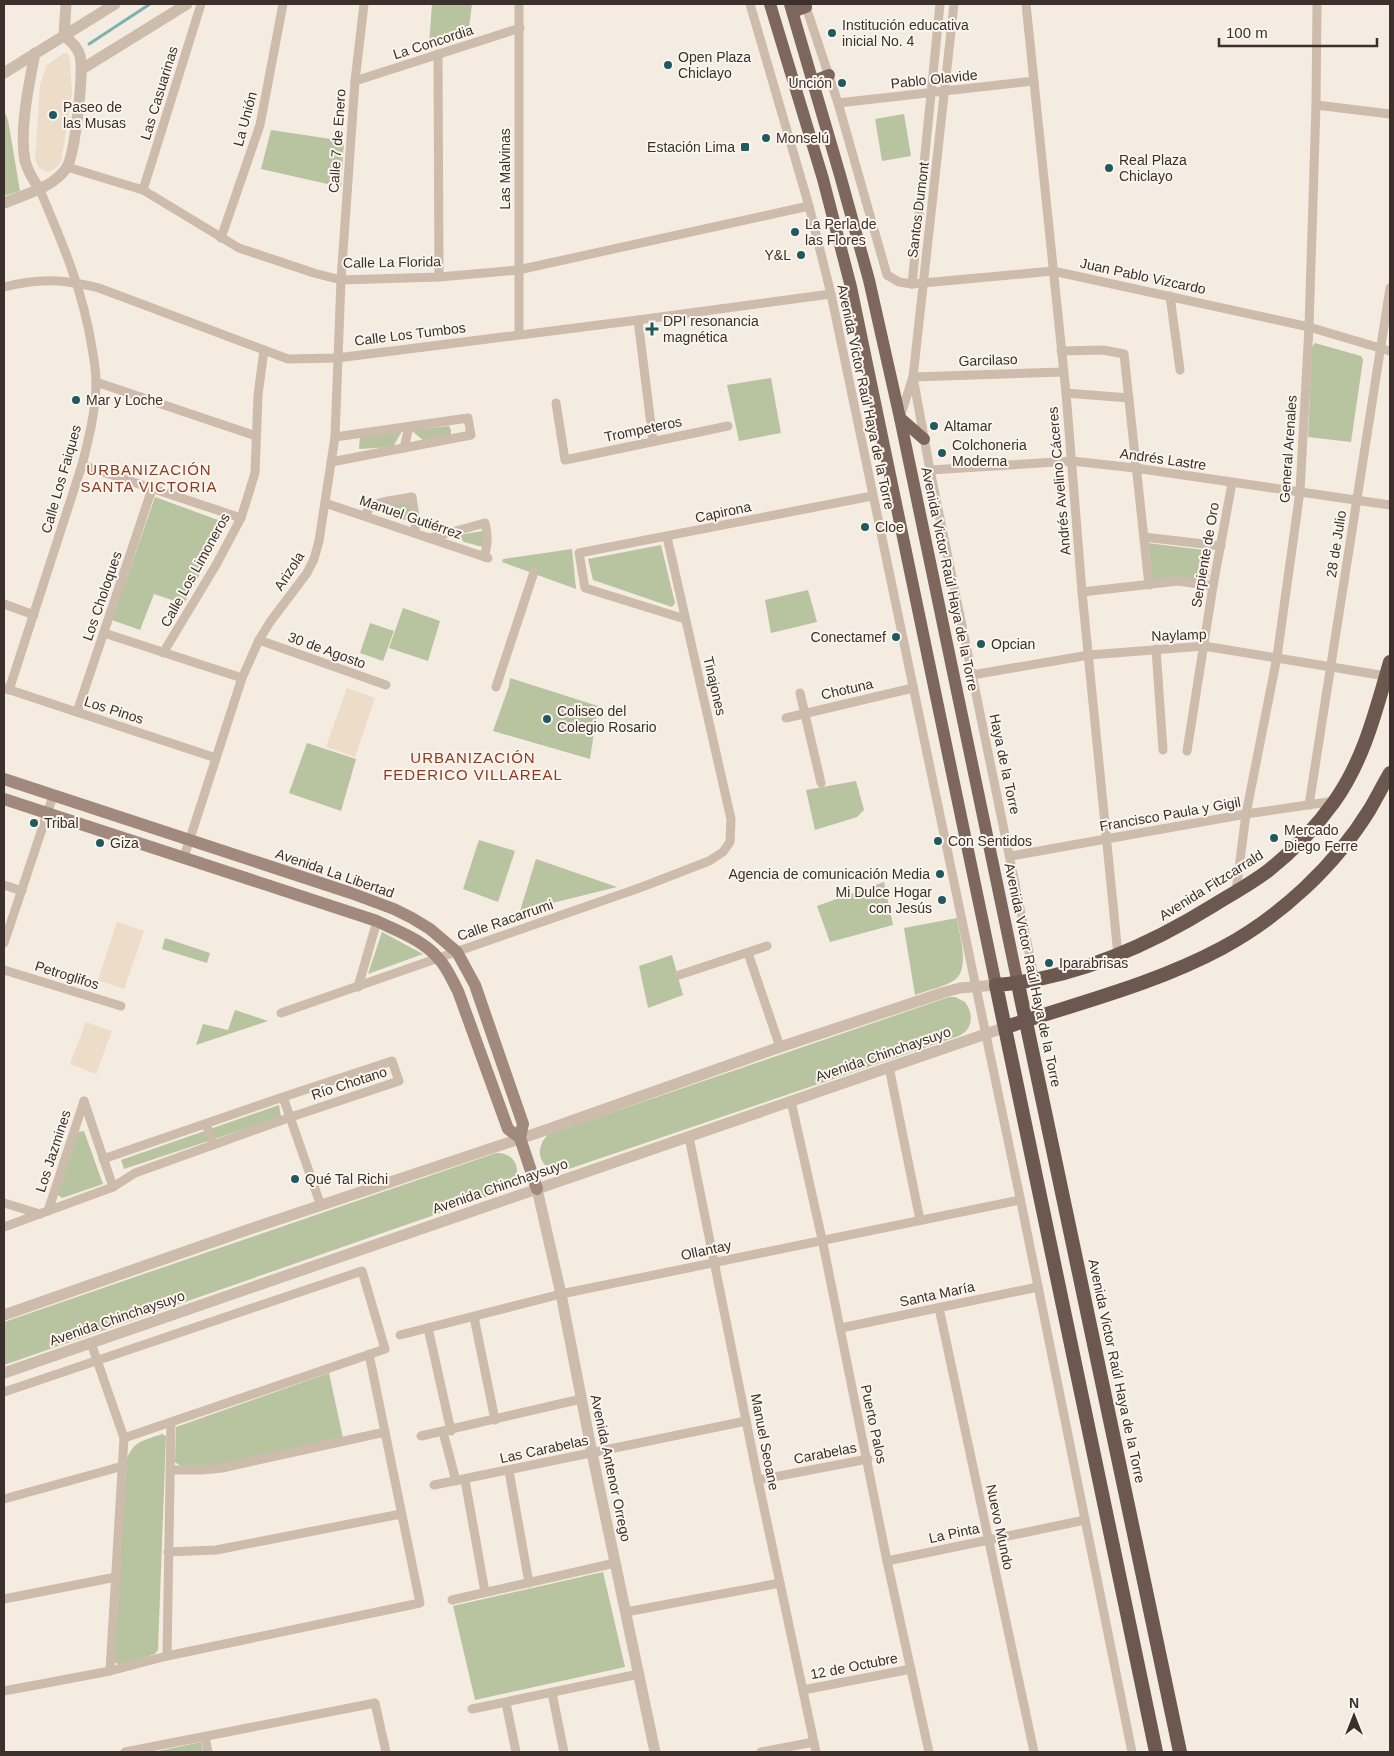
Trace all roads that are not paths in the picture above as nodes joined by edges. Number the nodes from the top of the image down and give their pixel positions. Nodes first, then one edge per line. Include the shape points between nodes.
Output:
1 (66, 4) edge
2 (115, 4) edge
3 (187, 4) edge
4 (201, 4) edge
5 (283, 4) edge
6 (364, 4) edge
7 (519, 4) edge
8 (750, 4) edge
9 (770, 4) edge
10 (940, 4) edge
11 (954, 4) edge
12 (1026, 4) edge
13 (1317, 4) edge
14 (805, 5) edge
15 (792, 8) edge
16 (520, 28) junction
17 (64, 36) junction
18 (35, 53) junction
19 (438, 54) junction
20 (82, 69) junction
21 (4, 73) edge
22 (829, 75) junction
23 (813, 80) junction
24 (354, 81) junction
25 (1034, 81) junction
26 (946, 92) junction
27 (931, 93) junction
28 (838, 103) junction
29 (1316, 105) junction
30 (1390, 114) edge
31 (67, 167) junction
32 (39, 188) junction
33 (143, 190) junction
34 (4, 203) edge
35 (809, 206) junction
36 (221, 238) junction
37 (518, 270) junction
38 (1053, 271) junction
39 (439, 278) junction
40 (341, 280) junction
41 (77, 283) junction
42 (912, 284) junction
43 (924, 284) junction
44 (4, 287) edge
45 (1390, 288) edge
46 (831, 294) junction
47 (1170, 296) junction
48 (638, 320) junction
49 (1309, 327) junction
50 (519, 334) junction
51 (264, 350) junction
52 (1386, 350) edge
53 (1061, 351) junction
54 (337, 358) junction
55 (1180, 370) dead end
56 (1063, 372) junction
57 (913, 376) junction
58 (96, 382) junction
59 (1066, 393) junction
60 (1128, 398) junction
61 (556, 403) dead end
62 (900, 418) junction
63 (728, 426) dead end
64 (409, 427) junction
65 (256, 436) junction
66 (335, 436) junction
67 (924, 439) junction
68 (653, 441) junction
69 (404, 448) junction
70 (1072, 461) junction
71 (331, 462) junction
72 (82, 465) junction
73 (1135, 468) junction
74 (930, 470) junction
75 (1232, 483) junction
76 (152, 489) junction
77 (1300, 491) junction
78 (872, 496) junction
79 (1357, 500) junction
80 (325, 503) junction
81 (1390, 505) edge
82 (365, 516) junction
83 (241, 518) junction
84 (414, 533) junction
85 (667, 537) junction
86 (1144, 537) junction
87 (430, 538) junction
88 (1221, 546) junction
89 (534, 572) dead end
90 (1149, 585) junction
91 (1213, 586) junction
92 (1082, 592) junction
93 (4, 604) edge
94 (34, 614) junction
95 (686, 619) junction
96 (104, 633) junction
97 (259, 640) junction
98 (1204, 646) junction
99 (1156, 649) junction
100 (163, 653) junction
101 (1089, 655) junction
102 (1277, 657) junction
103 (1390, 662) edge
104 (1332, 666) junction
105 (972, 675) junction
106 (1386, 676) junction
107 (242, 678) junction
108 (386, 685) dead end
109 (496, 687) dead end
110 (913, 688) junction
111 (7, 689) edge
112 (800, 693) dead end
113 (77, 712) junction
114 (804, 713) junction
115 (786, 718) dead end
116 (1163, 750) dead end
117 (1187, 751) dead end
118 (216, 758) junction
119 (1390, 773) edge
120 (4, 779) edge
121 (820, 783) dead end
122 (53, 796) junction
123 (4, 799) edge
124 (1335, 801) junction
125 (1309, 804) junction
126 (47, 813) junction
127 (1246, 814) junction
128 (1106, 839) junction
129 (189, 841) junction
130 (730, 842) joint
131 (1011, 856) junction
132 (184, 857) junction
133 (4, 885) edge
134 (22, 891) junction
135 (1236, 892) junction
136 (351, 893) junction
137 (345, 910) junction
138 (377, 921) junction
139 (4, 943) edge
140 (767, 946) dead end
141 (457, 952) junction
142 (748, 953) junction
143 (1118, 955) junction
144 (438, 958) junction
145 (4, 970) edge
146 (678, 975) dead end
147 (1035, 981) junction
148 (1018, 984) junction
149 (996, 985) junction
150 (358, 986) junction
151 (975, 987) junction
152 (122, 1006) dead end
153 (281, 1013) dead end
154 (1026, 1020) junction
155 (488, 1021) junction
156 (472, 1026) junction
157 (1006, 1028) junction
158 (985, 1035) junction
159 (780, 1047) junction
160 (889, 1067) junction
161 (284, 1097) junction
162 (791, 1101) junction
163 (290, 1117) junction
164 (206, 1124) junction
165 (689, 1137) junction
166 (522, 1143) junction
167 (213, 1145) junction
168 (103, 1159) junction
169 (536, 1184) junction
170 (113, 1188) junction
171 (1020, 1200) junction
172 (4, 1203) edge
173 (321, 1206) junction
174 (44, 1213) junction
175 (920, 1220) junction
176 (4, 1227) edge
177 (822, 1239) junction
178 (714, 1262) junction
179 (1038, 1287) junction
180 (561, 1294) junction
181 (939, 1308) junction
182 (4, 1316) edge
183 (474, 1317) junction
184 (428, 1328) junction
185 (841, 1328) junction
186 (400, 1336) dead end
187 (91, 1343) junction
188 (369, 1354) junction
189 (97, 1361) junction
190 (4, 1373) edge
191 (4, 1392) edge
192 (581, 1400) junction
193 (495, 1420) junction
194 (746, 1421) junction
195 (171, 1422) junction
196 (447, 1431) junction
197 (384, 1432) junction
198 (421, 1436) dead end
199 (124, 1438) junction
200 (592, 1453) junction
201 (868, 1459) junction
202 (123, 1466) junction
203 (170, 1470) junction
204 (509, 1471) junction
205 (758, 1480) junction
206 (460, 1481) junction
207 (434, 1485) dead end
208 (4, 1499) edge
209 (401, 1514) junction
210 (1085, 1520) junction
211 (989, 1540) junction
212 (168, 1552) junction
213 (887, 1561) junction
214 (615, 1563) junction
215 (116, 1577) junction
216 (529, 1582) junction
217 (780, 1582) junction
218 (486, 1592) junction
219 (4, 1599) edge
220 (452, 1600) dead end
221 (626, 1612) junction
222 (167, 1656) junction
223 (911, 1668) junction
224 (110, 1671) junction
225 (639, 1674) junction
226 (803, 1690) junction
227 (4, 1691) edge
228 (552, 1693) junction
229 (506, 1703) junction
230 (472, 1710) dead end
231 (205, 1737) junction
232 (814, 1742) junction
233 (125, 1752) edge
234 (208, 1752) edge
235 (386, 1752) edge
236 (516, 1752) edge
237 (564, 1752) edge
238 (655, 1752) edge
239 (761, 1752) edge
240 (816, 1752) edge
241 (929, 1752) edge
242 (1034, 1752) edge
243 (1130, 1752) edge
244 (1156, 1752) edge
245 (1180, 1752) edge

1 - 17 street
2 - 17 street
3 - 20 street
4 - 33 street, Las Casuarinas
5 - 36 street, La Unión via 260,125
6 - 24 street, Calle 7 de Enero
7 - 16 street, Las Malvinas
8 - 35 street, Avenida Víctor Raúl Haya de la Torre
9 - 149 main road via 823,178 851,287
10 - 27 street, Santos Dumont
11 - 26 street, Santos Dumont
12 - 25 street, Andrés Avelino Cáceres
13 - 29 street, General Arenales
14 - 15 main road
14 - 22 street
15 - 23 main road, Avenida Victor Raúl Haya de la Torre
16 - 19 street, La Concordia
16 - 37 street, Las Malvinas
17 - 18 street
17 - 20 street via 78,50
18 - 21 street
18 - 32 street via 24,143 29,174
19 - 24 street, La Concordia
19 - 39 street
20 - 31 street via 76,128
22 - 23 main road
22 - 28 street
23 - 62 main road, Avenida Victor Raúl Haya de la Torre via 869,280
24 - 40 street, Calle 7 de Enero
25 - 26 street, Pablo Olavide
25 - 38 street, Andrés Avelino Cáceres
26 - 27 street, Pablo Olavide
26 - 43 street, Santos Dumont
27 - 28 street, Pablo Olavide
27 - 42 street, Santos Dumont
28 - 42 street, Juan Pablo Vizcardo via 887,275 899,282
29 - 30 street
29 - 49 street, General Arenales
31 - 32 street via 56,179
31 - 33 street, Calle La Florida
32 - 34 street
32 - 41 street, Calle Los Faiques
33 - 36 street, Calle La Florida
35 - 37 street, Calle La Florida
35 - 46 street, Avenida Víctor Raúl Haya de la Torre
36 - 40 street, Calle La Florida via 239,248
37 - 39 street, Calle La Florida
37 - 50 street, Las Malvinas
38 - 43 street, Juan Pablo Vizcardo
38 - 47 street, Juan Pablo Vizcardo
38 - 53 street, Andrés Avelino Cáceres
39 - 40 street, Calle La Florida
40 - 54 street, Arizola
41 - 44 street, Calle Los Tumbos via 34,280
41 - 51 street, Calle Los Tumbos via 99,288
41 - 58 street, Calle Los Faiques via 90,330
42 - 43 street, Juan Pablo Vizcardo
43 - 57 street, Santos Dumont
45 - 52 street, 28 de Julio
46 - 48 street, Calle Los Tumbos
46 - 78 street, Avenida Víctor Raúl Haya de la Torre
47 - 49 street, Juan Pablo Vizcardo
47 - 55 street
48 - 50 street, Calle Los Tumbos
48 - 68 street
49 - 52 street, Juan Pablo Vizcardo
49 - 77 street, General Arenales
50 - 54 street, Calle Los Tumbos
51 - 54 street, Calle Los Tumbos via 288,359
51 - 65 street, Calle Los Limoneros
52 - 79 street, 28 de Julio
53 - 56 street, Andrés Avelino Cáceres
53 - 60 street via 1102,350 1124,354
54 - 66 street, Arizola
56 - 57 street, Garcilaso
56 - 59 street, Andrés Avelino Cáceres
57 - 62 street, Santos Dumont
57 - 67 street, Haya de la Torre
58 - 65 street
58 - 72 street, Calle Los Faiques via 91,430
59 - 60 street
59 - 70 street, Andrés Avelino Cáceres
60 - 73 street
61 - 68 street, Trompeteros via 565,460
62 - 67 main road
62 - 148 main road, Avenida Victor Raúl Haya de la Torre
63 - 68 street, Trompeteros
64 - 66 street
64 - 69 street
64 - 69 street via 468,418 471,435
65 - 83 street, Calle Los Limoneros via 255,473
66 - 71 street, Arizola
67 - 74 street, Haya de la Torre
69 - 71 street
70 - 73 street, Andrés Lastre
70 - 74 street, Andrés Lastre
70 - 92 street, Andrés Avelino Cáceres
71 - 80 street, Arizola
72 - 76 street
72 - 94 street, Calle Los Faiques
73 - 75 street, Andrés Lastre
73 - 86 street
74 - 105 street, Haya de la Torre
75 - 77 street, Andrés Lastre
75 - 88 street, Serpiente de Oro
76 - 83 street
76 - 96 street, Los Choloques
77 - 79 street, Andrés Lastre
77 - 102 street, General Arenales
78 - 85 street, Capirona
78 - 110 street, Avenida Víctor Raúl Haya de la Torre
79 - 81 street, Andrés Lastre
79 - 104 street, 28 de Julio
80 - 82 street, Manuel Gutiérrez
80 - 97 street, Arizola via 319,541 307,574
82 - 84 street, Manuel Gutiérrez
82 - 84 street via 373,506 412,497
83 - 100 street, Calle Los Limoneros
84 - 87 street, Manuel Gutiérrez
85 - 95 street, Tinajones
85 - 95 street, Capirona via 579,554 585,588
86 - 88 street
86 - 90 street
87 - 87 street, Manuel Gutiérrez via 486,557 488,537 485,524
88 - 91 street, Serpiente de Oro
89 - 109 street
90 - 91 street via 1178,581
90 - 92 street
91 - 98 street, Serpiente de Oro
92 - 101 street, Andrés Avelino Cáceres
93 - 94 street
94 - 111 street, Calle Los Faiques
95 - 130 street, Tinajones via 731,819
96 - 100 street
96 - 113 street, Los Choloques
97 - 107 street, Arizola
97 - 108 street, 30 de Agosto
98 - 99 street, Naylamp
98 - 102 street, Naylamp
98 - 117 street, Serpiente de Oro
99 - 101 street, Naylamp
99 - 116 street
100 - 107 street
101 - 105 street, Naylamp
101 - 128 street, Andrés Avelino Cáceres
102 - 104 street, Naylamp
102 - 127 street, General Arenales
103 - 106 highway, Avenida Fitzcarrald
104 - 106 street, Naylamp
104 - 125 street, 28 de Julio
105 - 131 street, Haya de la Torre
106 - 124 highway, Avenida Fitzcarrald via 1372,726
107 - 118 street, Arizola
110 - 114 street, Chotuna
110 - 151 street, Avenida Víctor Raúl Haya de la Torre
111 - 113 street, Los Pinos
112 - 114 street
113 - 118 street, Los Pinos
114 - 115 street, Chotuna
114 - 121 street
118 - 129 street, Arizola
119 - 154 highway via 1369,810 1342,847 1310,882 1269,917 1223,947 1176,970
120 - 122 main road, Avenida La Libertad
122 - 126 street
122 - 129 main road, Avenida La Libertad
123 - 126 main road, Avenida La Libertad
124 - 125 street, Francisco Paula y Gigil
124 - 135 highway, Avenida Fitzcarrald via 1293,850 1268,872
125 - 127 street, Francisco Paula y Gigil
126 - 132 main road, Avenida La Libertad
126 - 134 street
127 - 128 street, Francisco Paula y Gigil
127 - 135 street, General Arenales
128 - 131 street, Francisco Paula y Gigil
128 - 143 street, Andrés Avelino Cáceres
129 - 132 street, Arizola
129 - 136 main road, Avenida La Libertad
130 - 141 street, Calle Racarrumi via 709,861
131 - 147 street, Haya de la Torre
132 - 137 main road, Avenida La Libertad
133 - 134 street
134 - 139 street
135 - 143 highway, Avenida Fitzcarrald via 1176,927
136 - 137 main road
136 - 141 main road, Avenida La Libertad via 412,918
137 - 138 main road, Avenida La Libertad
138 - 144 main road, Avenida La Libertad via 429,949
138 - 150 street
140 - 142 street
141 - 144 street, Calle Racarrumi
141 - 155 main road, Avenida La Libertad
142 - 146 street
142 - 159 street
143 - 147 highway, Avenida Fitzcarrald
144 - 150 street, Calle Racarrumi
144 - 156 main road, Avenida La Libertad via 450,975
145 - 152 street, Petroglifos
147 - 148 highway, Avenida Fitzcarrald
148 - 149 highway, Avenida Fitzcarrald
148 - 154 highway, Avenida Victor Raúl Haya de la Torre
149 - 151 street
149 - 157 highway
150 - 153 street, Calle Racarrumi
151 - 158 street, Avenida Víctor Raúl Haya de la Torre
151 - 159 street via 945,992
154 - 157 highway
154 - 245 highway, Avenida Victor Raúl Haya de la Torre
155 - 156 main road
155 - 166 main road, Avenida La Libertad via 524,1124
156 - 166 main road, Avenida La Libertad via 508,1130
157 - 158 street, Avenida Chinchaysuyo
157 - 244 highway
158 - 160 street, Avenida Chinchaysuyo
158 - 171 street, Avenida Víctor Raúl Haya de la Torre
159 - 166 street
160 - 162 street, Avenida Chinchaysuyo
160 - 175 street
161 - 163 street
161 - 163 street, Río Chotano via 392,1061 399,1081
161 - 164 street, Río Chotano
162 - 165 street, Avenida Chinchaysuyo
162 - 177 street, Puerto Palos
163 - 167 street, Río Chotano
163 - 173 street
164 - 167 street
164 - 168 street, Río Chotano
165 - 169 street, Avenida Chinchaysuyo
165 - 178 street, Manuel Seoane
166 - 169 main road, Avenida La Libertad
166 - 173 street
167 - 170 street, Río Chotano via 135,1173
168 - 170 street, Los Jazmines
168 - 174 street, Los Jazmines via 84,1101
169 - 180 street, Avenida Antenor Orrego
169 - 187 street, Avenida Chinchaysuyo
170 - 174 street, Río Chotano
171 - 175 street, Ollantay
171 - 179 street, Avenida Víctor Raúl Haya de la Torre
172 - 174 street
173 - 182 street
174 - 176 street, Río Chotano
175 - 177 street, Ollantay
177 - 178 street, Ollantay
177 - 185 street, Puerto Palos
178 - 180 street, Ollantay
178 - 194 street, Manuel Seoane
179 - 181 street, Santa María
179 - 210 street, Avenida Víctor Raúl Haya de la Torre
180 - 183 street, Ollantay
180 - 192 street, Avenida Antenor Orrego
181 - 185 street, Santa María
181 - 211 street, Nuevo Mundo
183 - 184 street, Ollantay
183 - 193 street
184 - 186 street, Ollantay
184 - 196 street
185 - 201 street, Puerto Palos
187 - 189 street
187 - 190 street, Avenida Chinchaysuyo
188 - 189 street via 385,1349 362,1271
188 - 195 street
188 - 197 street
189 - 191 street
189 - 199 street
192 - 193 street
192 - 200 street, Avenida Antenor Orrego
193 - 196 street
194 - 200 street, Las Carabelas
194 - 205 street, Manuel Seoane
195 - 199 street
195 - 203 street
196 - 198 street
196 - 206 street
197 - 203 street via 222,1468
197 - 209 street
199 - 202 street
200 - 204 street, Las Carabelas
200 - 214 street, Avenida Antenor Orrego
201 - 205 street, Carabelas
201 - 213 street, Puerto Palos
202 - 208 street
202 - 215 street
203 - 212 street
204 - 206 street, Las Carabelas
204 - 216 street
205 - 217 street, Manuel Seoane
206 - 207 street, Las Carabelas
206 - 218 street
209 - 212 street via 223,1549
209 - 222 street via 420,1603
210 - 211 street, La Pinta
210 - 243 street, Avenida Víctor Raúl Haya de la Torre
211 - 213 street, La Pinta
211 - 242 street, Nuevo Mundo
212 - 222 street
213 - 223 street, Puerto Palos
214 - 216 street
214 - 221 street, Avenida Antenor Orrego
215 - 219 street
215 - 224 street
216 - 218 street
217 - 221 street
217 - 226 street, Manuel Seoane
218 - 220 street
221 - 225 street, Avenida Antenor Orrego
222 - 224 street
223 - 226 street, 12 de Octubre
223 - 241 street, Puerto Palos
224 - 227 street
225 - 228 street
225 - 238 street, Avenida Antenor Orrego
226 - 232 street, Manuel Seoane
228 - 229 street
228 - 237 street
229 - 230 street
229 - 236 street
231 - 233 street
231 - 234 street
231 - 235 street via 375,1703
232 - 239 street
232 - 240 street, Manuel Seoane

